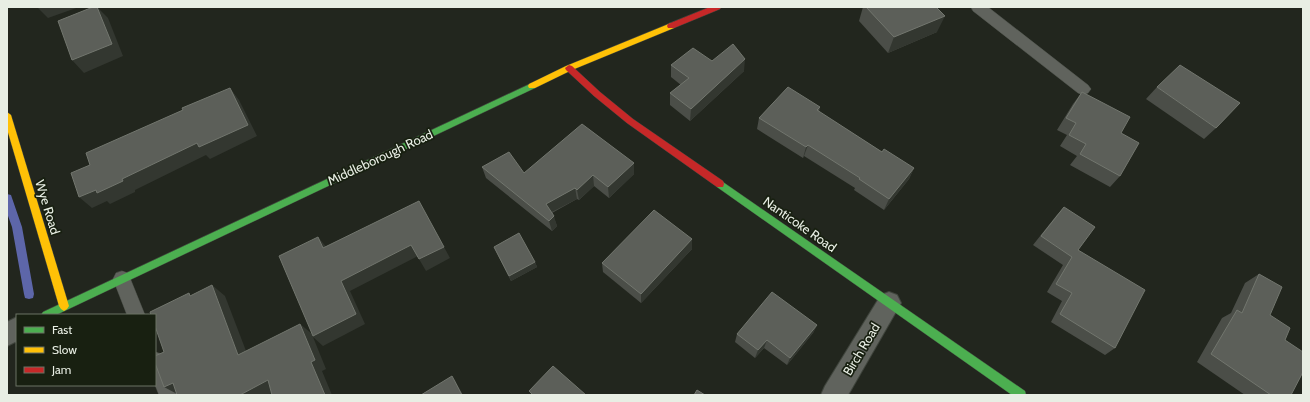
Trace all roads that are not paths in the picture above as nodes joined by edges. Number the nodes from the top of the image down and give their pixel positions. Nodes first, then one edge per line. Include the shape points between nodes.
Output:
1 (717, 7) edge
2 (978, 7) edge
3 (569, 68) junction
4 (1083, 90) dead end
5 (7, 115) edge
6 (122, 279) junction
7 (889, 303) junction
8 (64, 306) junction
9 (48, 314) edge
10 (136, 314) edge
11 (16, 330) edge
12 (7, 334) edge
13 (156, 364) edge
14 (168, 395) edge
15 (834, 395) edge
16 (1021, 395) edge

1 - 3 street, Middleborough Road
2 - 4 lane via 1046,58
3 - 6 street, Middleborough Road
3 - 7 street, Nanticoke Road via 630,121
5 - 8 street, Wye Road
6 - 8 street, Middleborough Road
6 - 10 lane
7 - 15 street, Birch Road
7 - 16 street, Nanticoke Road
8 - 9 street, Middleborough Road
11 - 12 street
13 - 14 lane

